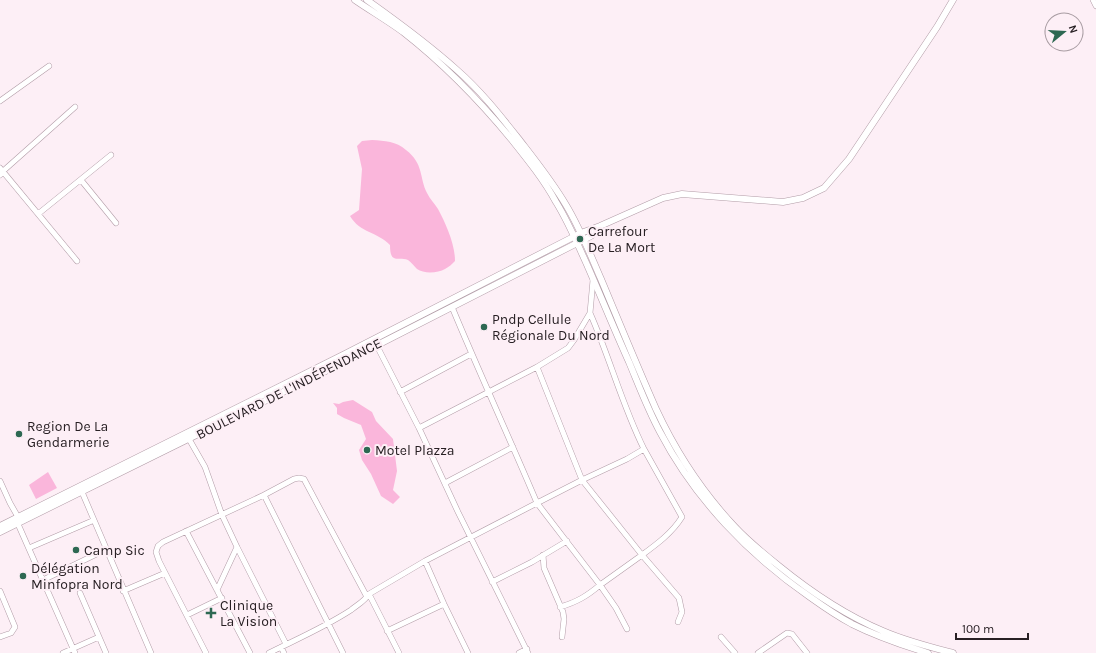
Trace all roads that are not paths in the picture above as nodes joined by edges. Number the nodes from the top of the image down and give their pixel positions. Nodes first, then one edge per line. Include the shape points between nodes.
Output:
1 (355, 0) edge
2 (367, 0) edge
3 (953, 0) edge
4 (1093, 0) edge
5 (1096, 6) edge
6 (50, 66) dead end
7 (0, 101) edge
8 (75, 107) dead end
9 (111, 155) dead end
10 (1, 172) edge
11 (81, 180) junction
12 (38, 214) junction
13 (116, 223) dead end
14 (569, 227) junction
15 (582, 236) junction
16 (575, 240) junction
17 (564, 242) junction
18 (77, 261) dead end
19 (593, 280) junction
20 (452, 307) junction
21 (590, 313) junction
22 (377, 346) junction
23 (471, 354) junction
24 (537, 367) junction
25 (489, 391) junction
26 (400, 392) junction
27 (419, 428) junction
28 (190, 439) junction
29 (513, 447) junction
30 (644, 449) junction
31 (582, 480) junction
32 (0, 481) edge
33 (445, 483) junction
34 (82, 492) junction
35 (264, 495) junction
36 (537, 503) junction
37 (222, 515) junction
38 (18, 517) junction
39 (92, 521) dead end
40 (18, 524) junction
41 (0, 526) edge
42 (0, 532) edge
43 (186, 532) junction
44 (471, 538) junction
45 (567, 541) junction
46 (237, 547) junction
47 (28, 548) junction
48 (107, 550) junction
49 (544, 555) junction
50 (642, 555) junction
51 (425, 560) junction
52 (165, 573) junction
53 (43, 580) junction
54 (492, 582) junction
55 (600, 585) junction
56 (217, 590) junction
57 (0, 591) edge
58 (123, 591) junction
59 (80, 593) dead end
60 (368, 596) junction
61 (222, 598) junction
62 (444, 604) junction
63 (560, 607) junction
64 (186, 615) junction
65 (678, 622) dead end
66 (329, 624) junction
67 (627, 628) dead end
68 (387, 631) junction
69 (0, 637) edge
70 (99, 637) junction
71 (562, 637) dead end
72 (721, 637) dead end
73 (286, 644) junction
74 (281, 647) junction
75 (74, 651) edge
76 (528, 651) edge
77 (465, 652) edge
78 (62, 653) edge
79 (106, 653) edge
80 (151, 653) edge
81 (206, 653) edge
82 (250, 653) edge
83 (269, 653) edge
84 (284, 653) edge
85 (343, 653) edge
86 (399, 653) edge
87 (519, 653) edge
88 (735, 653) edge
89 (758, 653) edge
90 (807, 653) edge
91 (928, 653) edge
92 (953, 653) edge

1 - 14 main road via 403,32 455,76 526,158 548,188
2 - 15 main road via 459,71 488,102 543,168
3 - 15 main road via 849,159 824,188 803,198 783,202 682,194 663,198 600,226 591,236
4 - 5 street
6 - 7 street
8 - 10 street
9 - 11 street
10 - 12 street
11 - 12 street
11 - 13 street
12 - 18 street
14 - 16 main road
14 - 17 main road
15 - 16 main road
15 - 92 main road via 666,430 686,464 735,527 797,581 850,615 917,644
16 - 17 main road, BOULEVARD DE L'INDÉPENDANCE
16 - 19 main road
16 - 20 main road, BOULEVARD DE L'INDÉPENDANCE
17 - 38 main road, BOULEVARD DE L'INDÉPENDANCE
19 - 21 street
19 - 91 main road via 660,433 681,468 731,532 794,586 850,623 880,637
20 - 22 main road, BOULEVARD DE L'INDÉPENDANCE
20 - 23 street
21 - 24 street via 568,348
21 - 30 street
22 - 26 street
22 - 28 main road, BOULEVARD DE L'INDÉPENDANCE
23 - 25 street
23 - 26 street
24 - 25 street
24 - 31 street
25 - 27 street
25 - 29 street
26 - 27 street
27 - 33 street
28 - 34 main road, BOULEVARD DE L'INDÉPENDANCE
28 - 37 street via 205,467
29 - 33 street
29 - 36 street
30 - 31 street
30 - 50 street via 682,517 668,535
31 - 36 street
31 - 50 street
32 - 38 street
33 - 44 street
34 - 40 main road, BOULEVARD DE L'INDÉPENDANCE
34 - 48 street
35 - 37 street
35 - 60 street via 299,478 304,479
35 - 66 street
36 - 44 street
36 - 45 street
37 - 43 street
37 - 46 street
38 - 41 main road, BOULEVARD DE L'INDÉPENDANCE
39 - 47 street
40 - 42 main road, BOULEVARD DE L'INDÉPENDANCE
40 - 47 street
43 - 52 street via 158,546 156,552
43 - 56 street
44 - 51 street
44 - 54 street
45 - 49 street
45 - 55 street
46 - 56 street
46 - 73 street
47 - 53 street
48 - 53 street
48 - 58 street
49 - 54 street
49 - 63 street via 544,568
50 - 55 street
50 - 65 street via 680,598 682,612
51 - 60 street
51 - 62 street
52 - 58 street
52 - 64 street
53 - 75 street
54 - 76 street
55 - 63 street via 583,598
55 - 67 street
56 - 61 street
57 - 69 street via 14,627 11,633
58 - 80 street
59 - 70 street
60 - 66 street
60 - 68 street
61 - 64 street
61 - 82 street
62 - 68 street
62 - 77 street
63 - 71 street via 564,619
64 - 81 street
66 - 73 street
66 - 85 street
68 - 86 street
70 - 75 street
70 - 79 street
72 - 88 street
73 - 74 street
74 - 83 street
74 - 84 street
75 - 78 street
76 - 87 street
89 - 90 street via 787,633 792,634

